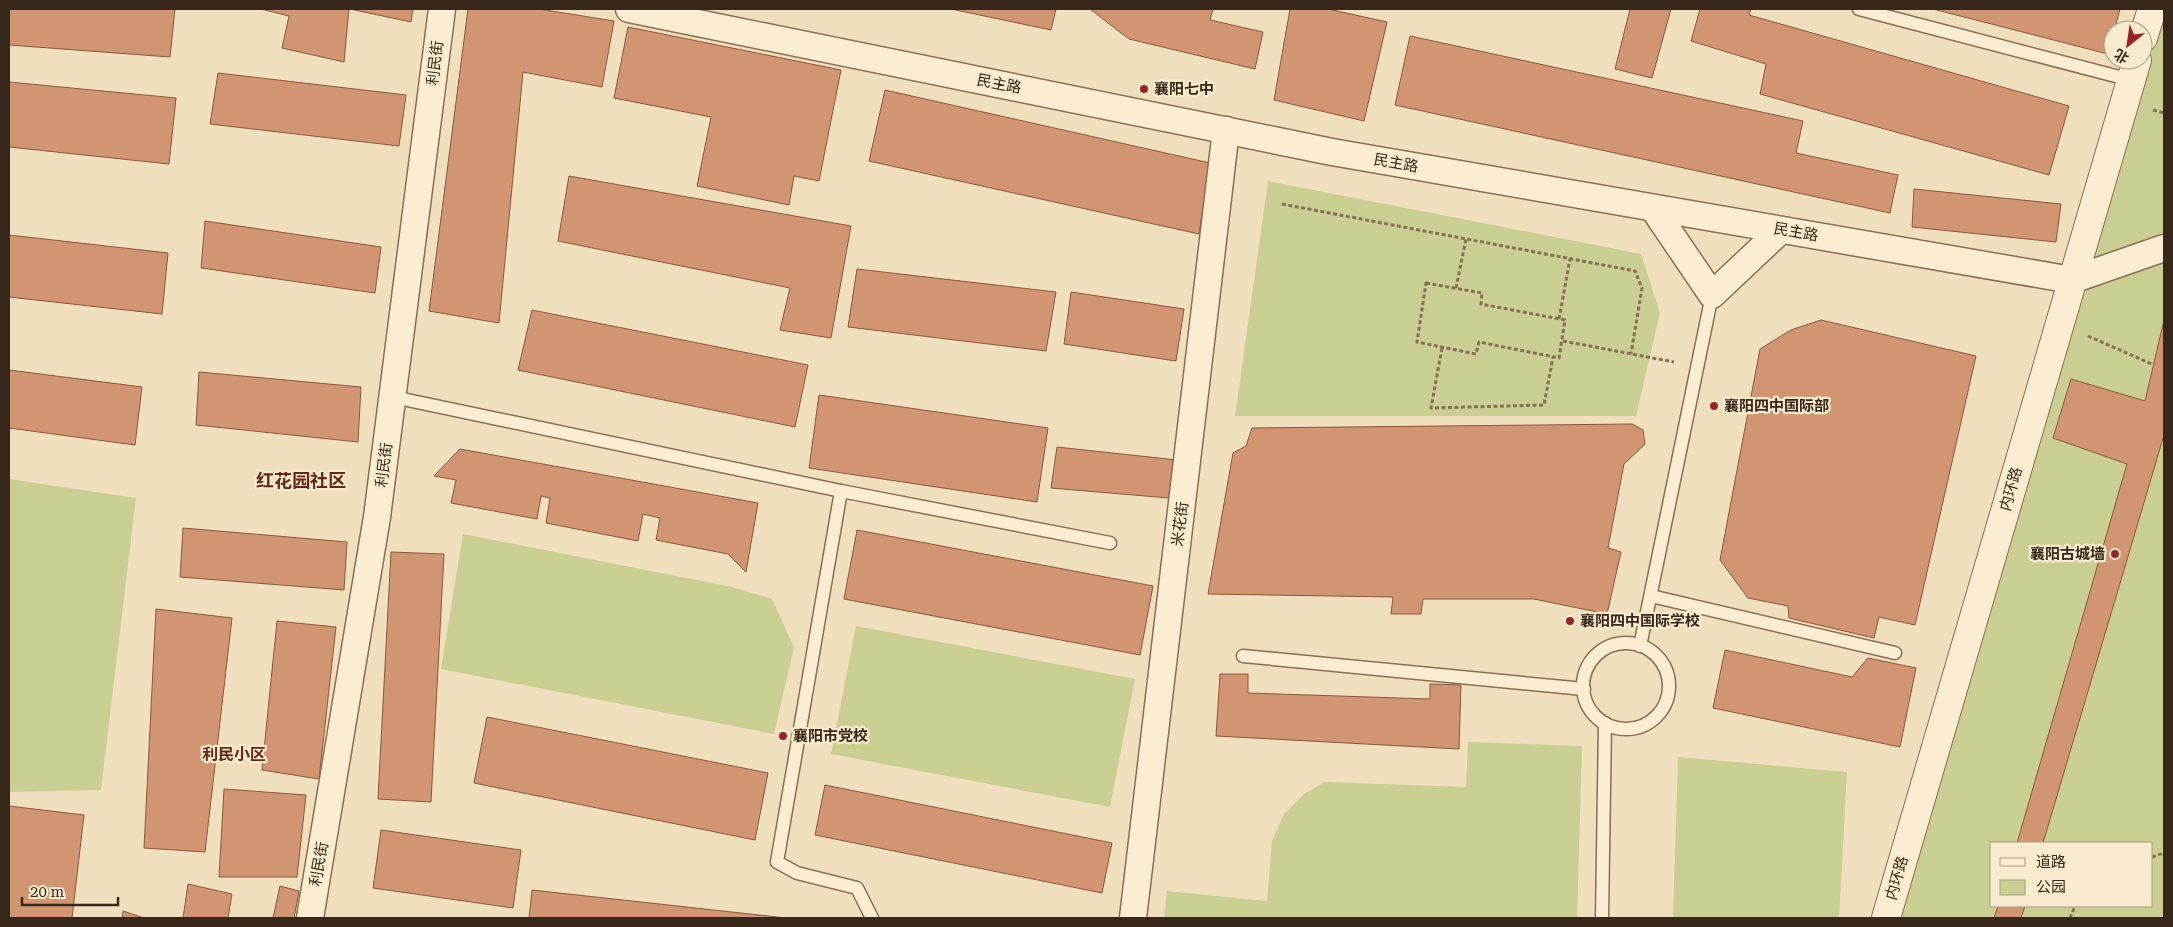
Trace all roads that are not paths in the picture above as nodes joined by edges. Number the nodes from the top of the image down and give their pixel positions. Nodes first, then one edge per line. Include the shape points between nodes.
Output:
1 (442, 9) edge
2 (629, 9) edge
3 (1859, 9) edge
4 (2103, 63) edge
5 (2134, 70) edge
6 (1226, 130) junction
7 (1653, 208) junction
8 (1781, 230) junction
9 (2164, 248) edge
10 (2072, 280) junction
11 (1712, 295) junction
12 (393, 397) junction
13 (840, 491) junction
14 (1110, 543) dead end
15 (1651, 596) junction
16 (1640, 646) junction
17 (1895, 653) dead end
18 (1243, 656) dead end
19 (1584, 689) junction
20 (1605, 723) junction
21 (310, 918) edge
22 (872, 918) edge
23 (1133, 918) edge
24 (1602, 918) edge
25 (1886, 918) edge

1 - 12 street, 利民街
2 - 6 street, 民主路
3 - 4 lane
5 - 10 street, 内环路
6 - 7 street, 民主路 via 1332,152
6 - 23 street, 米花街
7 - 8 street, 民主路
7 - 11 street
8 - 10 street, 民主路
8 - 11 street
9 - 10 street, 民主路
10 - 25 street, 内环路
11 - 15 lane
12 - 13 lane
12 - 21 street, 利民街 via 378,517
13 - 14 lane
13 - 22 lane via 777,862 797,873 857,888
15 - 16 lane
15 - 17 lane
16 - 19 lane via 1613,646 1600,652 1585,675
16 - 20 lane via 1663,663 1670,690 1666,704 1646,725 1633,729
18 - 19 lane
19 - 20 lane via 1587,703
20 - 24 lane

